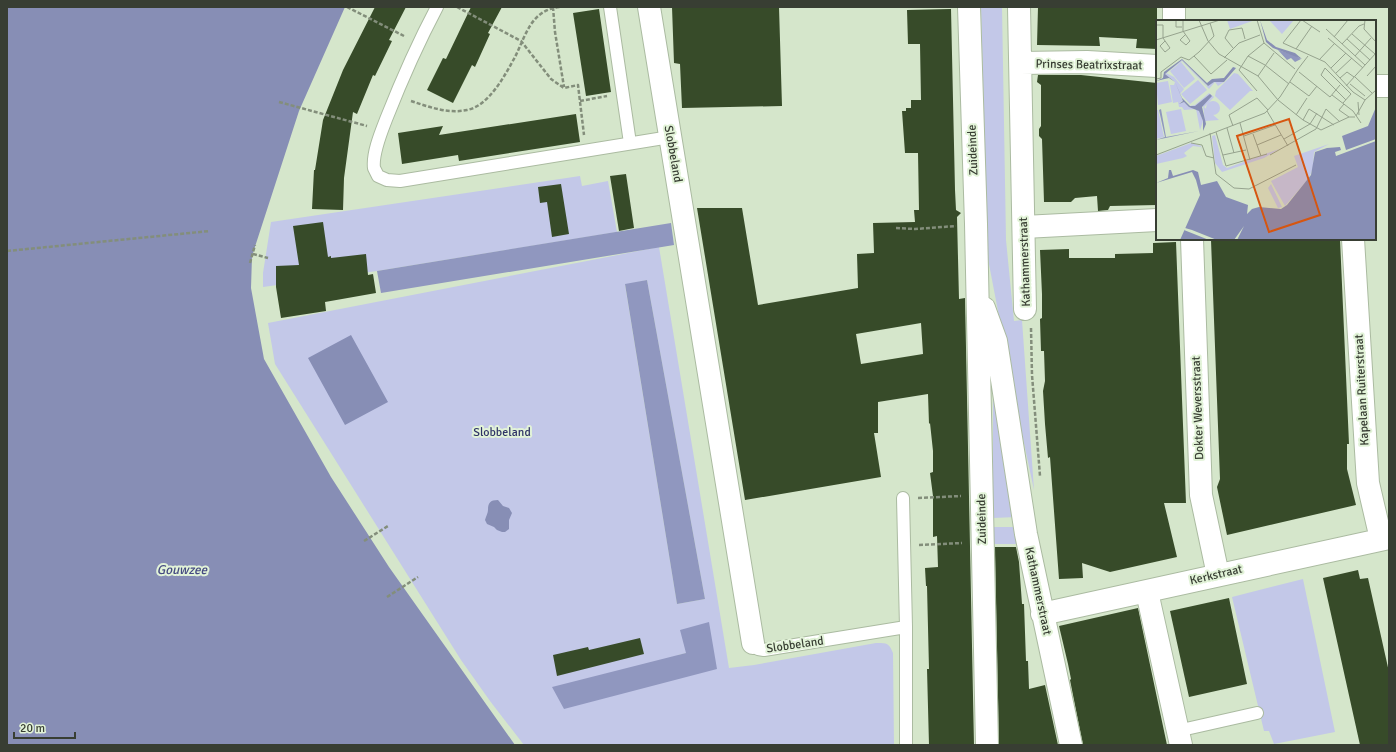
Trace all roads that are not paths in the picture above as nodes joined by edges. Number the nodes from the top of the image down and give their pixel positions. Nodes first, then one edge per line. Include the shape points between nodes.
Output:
1 (438, 7) edge
2 (610, 7) edge
3 (649, 7) edge
4 (968, 7) edge
5 (1019, 7) edge
6 (1174, 7) edge
7 (1174, 20) edge
8 (1020, 63) junction
9 (1156, 66) edge
10 (1376, 86) edge
11 (1389, 86) edge
12 (670, 137) junction
13 (630, 143) junction
14 (1156, 220) edge
15 (1024, 227) junction
16 (1192, 240) edge
17 (1353, 240) edge
18 (978, 292) junction
19 (1025, 309) road end
20 (996, 342) joint
21 (903, 498) road end
22 (1385, 539) edge
23 (1218, 575) junction
24 (1147, 592) junction
25 (1042, 614) junction
26 (906, 627) junction
27 (753, 643) joint
28 (1257, 713) dead end
29 (1179, 738) edge
30 (906, 745) edge
31 (987, 745) edge
32 (1071, 745) edge

1 - 13 lane via 418,43 382,130 375,152 374,167 378,176 400,181
2 - 13 lane
3 - 12 street, Slobbeland
4 - 18 street, Zuideinde
5 - 8 street, Kathammerstraat
6 - 7 street
8 - 9 street, Prinses Beatrixstraat via 1087,62
8 - 15 street, Kathammerstraat
10 - 11 street
12 - 13 lane
12 - 27 street, Slobbeland
14 - 15 street
15 - 19 street, Kathammerstraat
16 - 23 street, Dokter Weversstraat via 1201,495
17 - 22 street, Kapelaan Ruiterstraat via 1368,484
18 - 20 street, Zuideinde
18 - 31 street, Zuideinde
20 - 25 street, Kathammerstraat via 1026,534
21 - 26 lane
22 - 23 street, Kerkstraat
23 - 24 street, Kerkstraat
24 - 25 street, Kerkstraat
24 - 29 street
25 - 32 street, Kathammerstraat
26 - 27 lane, Slobbeland via 764,650 758,649
26 - 30 lane
28 - 29 lane

